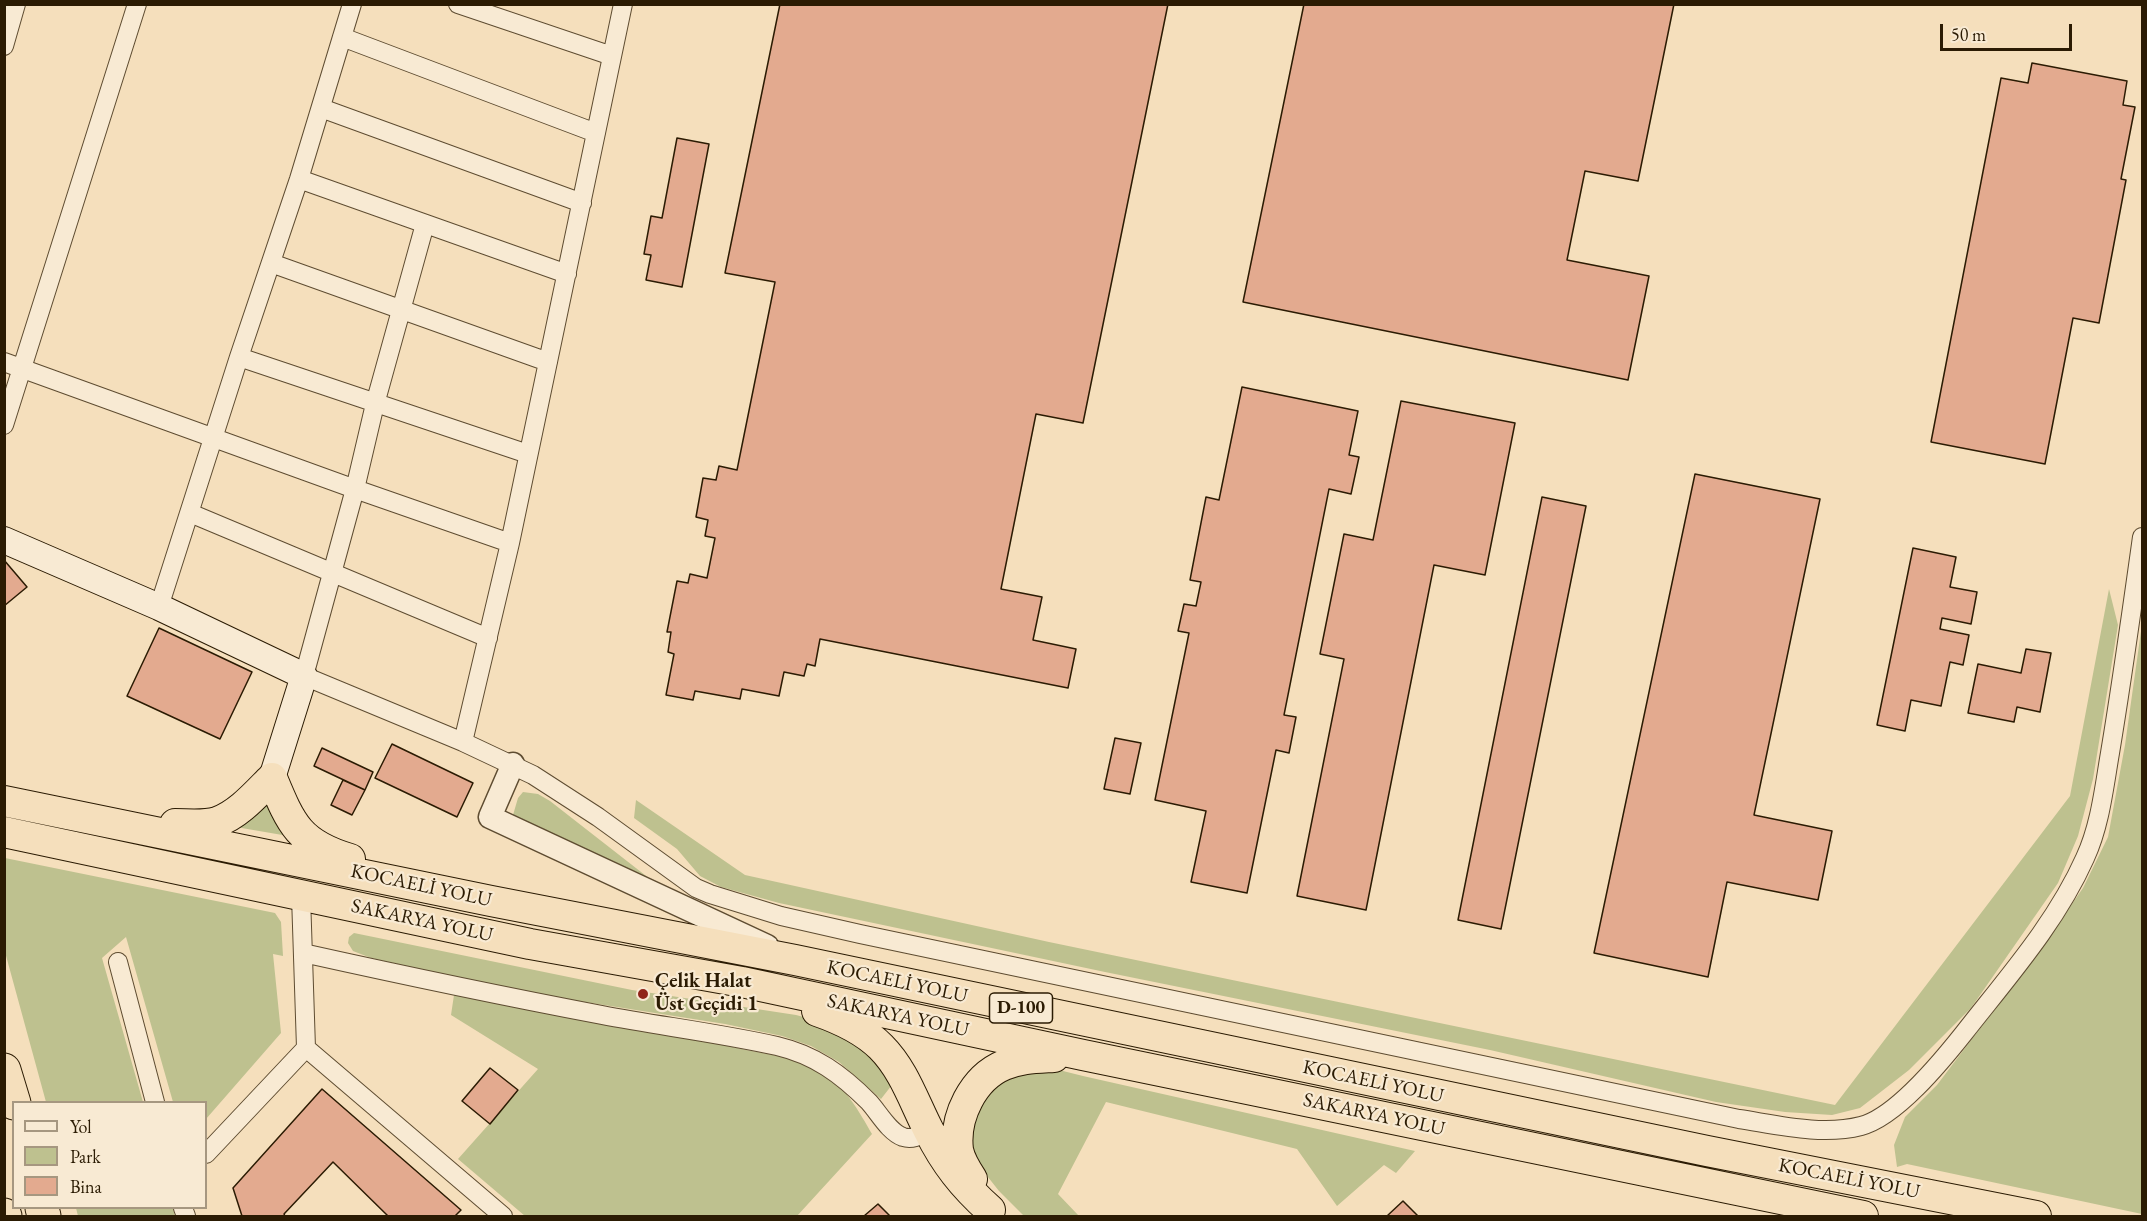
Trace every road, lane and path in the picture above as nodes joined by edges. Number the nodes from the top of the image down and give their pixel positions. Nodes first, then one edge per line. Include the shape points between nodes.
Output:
1 (16, 4) edge
2 (137, 4) edge
3 (352, 4) edge
4 (459, 4) edge
5 (623, 4) edge
6 (342, 37) junction
7 (4, 46) edge
8 (612, 56) junction
9 (321, 108) junction
10 (596, 133) junction
11 (299, 179) junction
12 (582, 203) junction
13 (425, 224) junction
14 (271, 262) junction
15 (567, 274) junction
16 (401, 310) junction
17 (239, 357) junction
18 (4, 362) edge
19 (548, 362) junction
20 (24, 368) junction
21 (375, 404) junction
22 (4, 425) edge
23 (215, 437) junction
24 (528, 454) junction
25 (355, 489) junction
26 (190, 513) junction
27 (2142, 537) edge
28 (4, 540) edge
29 (510, 543) junction
30 (332, 574) junction
31 (159, 607) junction
32 (488, 638) junction
33 (304, 676) junction
34 (463, 742) junction
35 (513, 764) junction
36 (272, 778) junction
37 (4, 801) edge
38 (48, 809) junction
39 (4, 832) edge
40 (301, 896) junction
41 (491, 901) junction
42 (303, 953) junction
43 (795, 960) junction
44 (118, 962) dead end
45 (742, 982) junction
46 (306, 1048) junction
47 (1083, 1055) junction
48 (4, 1070) edge
49 (13, 1101) edge
50 (155, 1101) edge
51 (929, 1131) junction
52 (207, 1154) edge
53 (1812, 1212) edge
54 (994, 1213) edge
55 (503, 1216) edge
56 (1863, 1216) edge
57 (2036, 1216) edge

1 - 7 street
2 - 20 street
3 - 6 street
4 - 8 street
5 - 8 street
6 - 9 street
6 - 10 street
8 - 10 street
9 - 11 street
9 - 12 street
10 - 12 street
11 - 13 street
11 - 14 street
12 - 15 street
13 - 15 street
13 - 16 street
14 - 16 street
14 - 17 street
15 - 19 street
16 - 19 street
16 - 21 street
17 - 21 street
17 - 23 street
18 - 20 street
19 - 24 street
20 - 22 street
20 - 23 street
21 - 24 street
21 - 25 street
23 - 25 street
23 - 26 street
24 - 29 street
25 - 29 street
25 - 30 street
26 - 30 street
26 - 31 street
27 - 35 street via 2100,809 2082,866 2034,944 1944,1058 1877,1121 1843,1129 1739,1119 781,916 696,888 598,817
28 - 31 main road
29 - 32 street
30 - 32 street
30 - 33 street
31 - 33 main road
32 - 34 street
33 - 34 street
33 - 36 main road
34 - 35 street
35 - 43 street via 490,817
36 - 38 highway via 246,804 208,824 172,824
36 - 41 highway via 292,823 318,847
37 - 38 highway, KOCAELİ YOLU / D-100
38 - 41 highway, KOCAELİ YOLU / D-100
39 - 40 highway, SAKARYA YOLU / D-100
40 - 42 street
40 - 45 highway, SAKARYA YOLU / D-100 via 534,945
41 - 43 highway, KOCAELİ YOLU / D-100
42 - 46 street
42 - 51 street via 790,1050 819,1061 841,1076 896,1133 915,1138
43 - 57 highway, KOCAELİ YOLU / D-100 via 1695,1149
44 - 50 street
45 - 47 highway, SAKARYA YOLU / D-100
45 - 51 highway via 865,1034 894,1062
46 - 52 street
46 - 55 street
47 - 53 highway, SAKARYA YOLU / D-100
47 - 54 highway via 1034,1058 1001,1066 986,1076 968,1100 960,1119 958,1150
48 - 49 highway
51 - 54 highway via 969,1192
53 - 56 highway, SAKARYA YOLU / D-100

